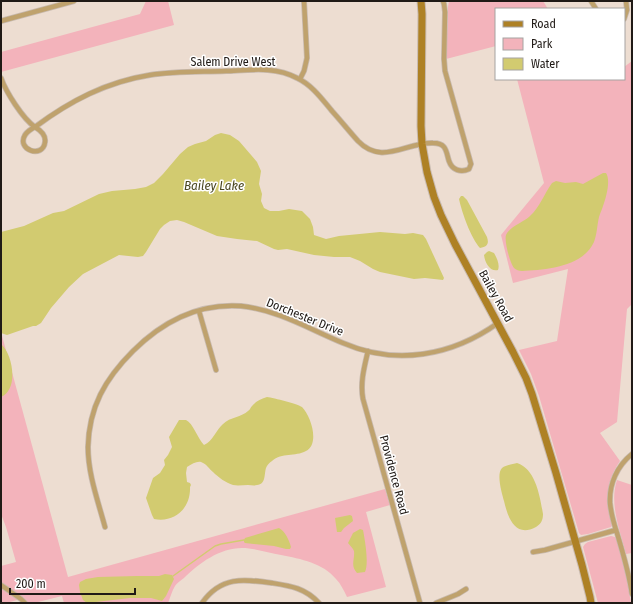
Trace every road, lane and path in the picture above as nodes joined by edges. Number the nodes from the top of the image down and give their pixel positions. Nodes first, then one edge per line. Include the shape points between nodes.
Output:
1 (74, 1) edge
2 (304, 1) edge
3 (421, 1) edge
4 (443, 1) edge
5 (626, 1) edge
6 (68, 2) edge
7 (625, 16) edge
8 (1, 21) edge
9 (1, 78) edge
10 (300, 79) junction
11 (34, 127) junction
12 (422, 144) junction
13 (199, 311) junction
14 (498, 324) junction
15 (368, 351) junction
16 (216, 370) dead end
17 (632, 454) edge
18 (105, 527) dead end
19 (616, 530) junction
20 (576, 542) junction
21 (533, 552) dead end
22 (1, 585) edge
23 (466, 589) dead end
24 (632, 594) edge
25 (591, 601) edge
26 (25, 603) edge
27 (202, 603) edge
28 (319, 603) edge
29 (420, 603) edge
30 (436, 603) edge

1 - 6 street
2 - 10 street via 307,58
3 - 12 main road, Bailey Road
4 - 12 street, Salem Drive West via 445,71 470,167 459,171 449,163 446,149 441,144
5 - 7 street
6 - 8 street
9 - 11 street via 6,90
10 - 11 street, Salem Drive West via 280,71 266,69 149,75 105,86 82,96
10 - 12 street, Salem Drive West via 312,88 366,149 386,152
11 - 11 street, Salem Drive West via 25,135 23,142 26,148 36,152 42,149 45,140 43,134
12 - 14 main road, Bailey Road via 429,180 441,215
13 - 15 street, Dorchester Drive via 230,306 265,310 344,344
13 - 16 street
13 - 18 street, Dorchester Drive via 171,321 142,343 113,373 95,406 89,432 89,463
14 - 15 street, Dorchester Drive via 465,342 435,352 402,356
14 - 20 main road, Bailey Road via 516,356 532,394
15 - 29 street, Providence Road via 362,380 363,400
17 - 19 street via 618,469 612,486 610,504
19 - 20 street
19 - 24 street
20 - 21 street
20 - 25 main road, Bailey Road
22 - 26 street
23 - 30 street
27 - 28 street via 213,591 224,585 249,580 293,586 309,594

